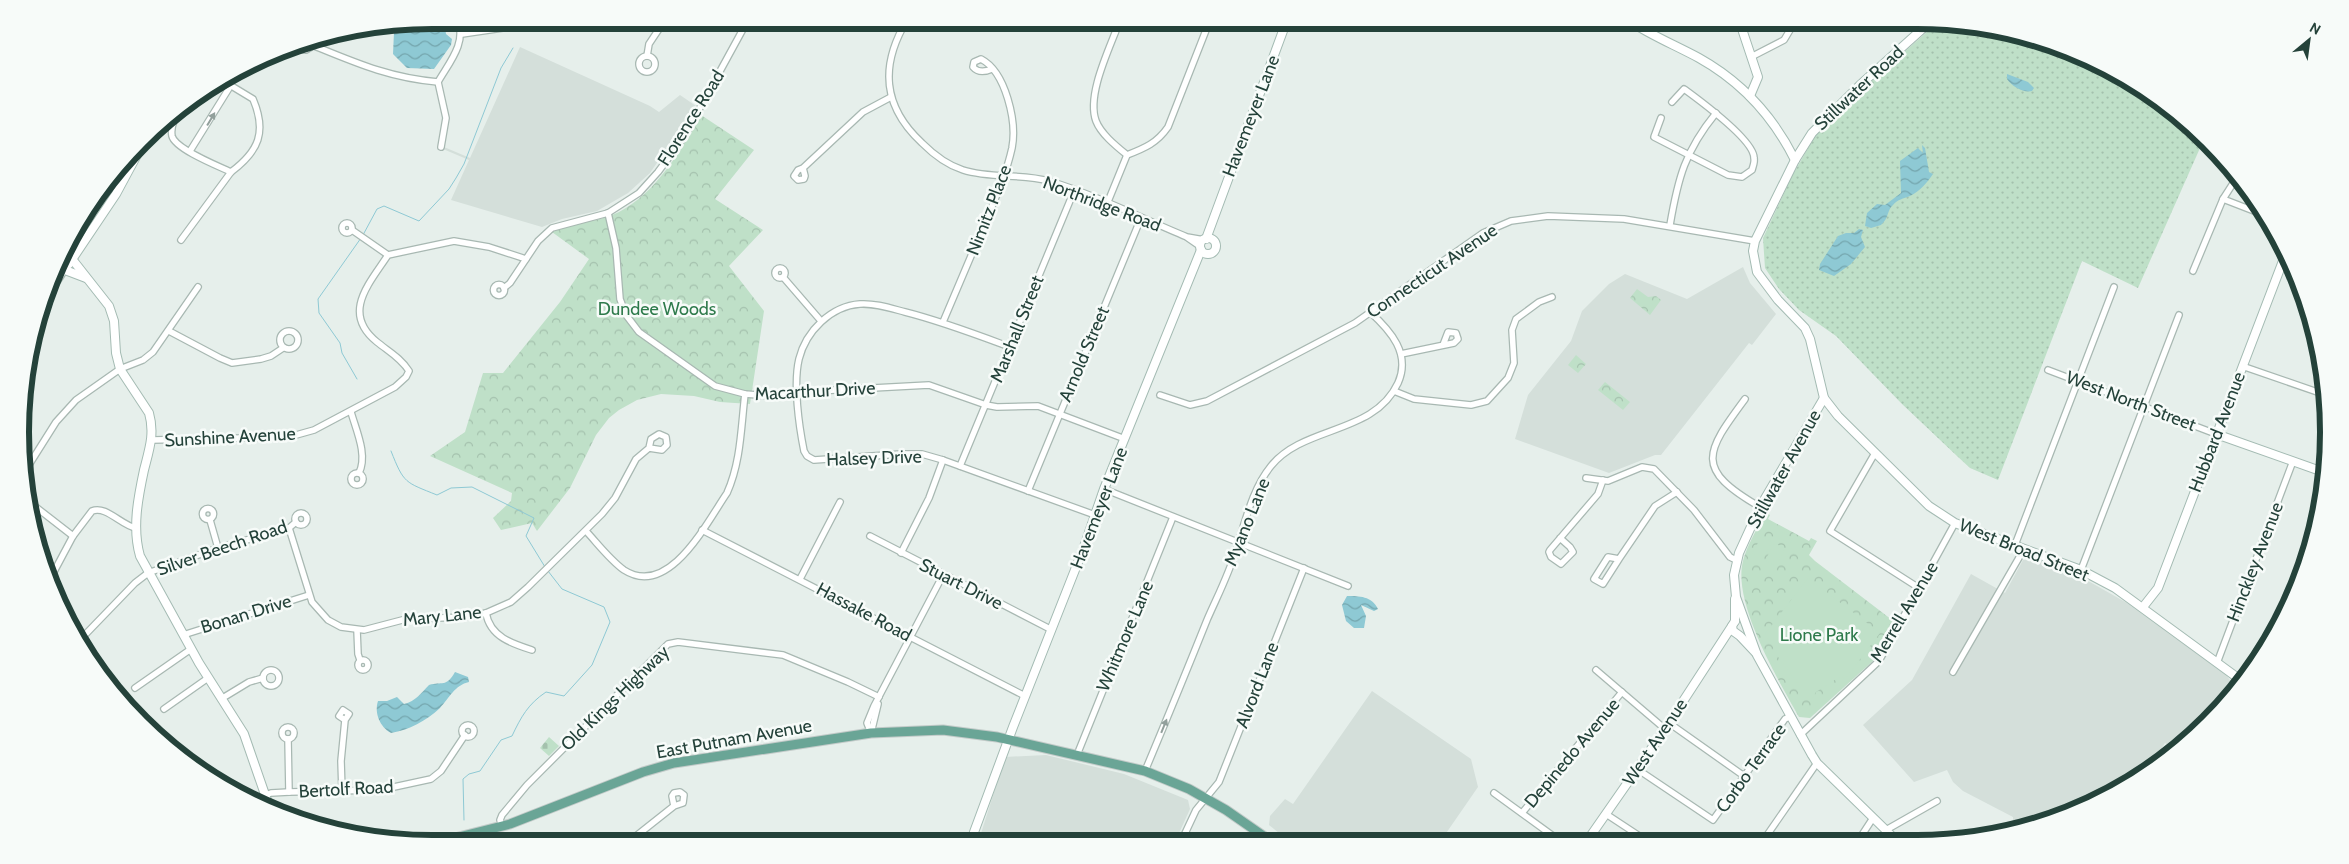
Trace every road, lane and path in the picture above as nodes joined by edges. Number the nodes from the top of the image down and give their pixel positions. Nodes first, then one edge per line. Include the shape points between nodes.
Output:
1 (460, 29) edge
2 (492, 29) edge
3 (659, 29) edge
4 (743, 29) edge
5 (902, 29) edge
6 (1117, 29) edge
7 (1206, 29) edge
8 (1284, 29) edge
9 (1645, 29) edge
10 (1742, 29) edge
11 (1791, 29) edge
12 (1922, 29) edge
13 (462, 34) junction
14 (317, 45) edge
15 (647, 56) dead end
16 (1751, 57) junction
17 (992, 69) dead end
18 (438, 82) junction
19 (231, 85) joint
20 (1750, 96) junction
21 (891, 97) junction
22 (1672, 102) dead end
23 (1716, 113) junction
24 (1661, 118) dead end
25 (174, 123) edge
26 (441, 147) dead end
27 (190, 152) junction
28 (1127, 155) junction
29 (1688, 155) junction
30 (1794, 160) junction
31 (131, 164) edge
32 (803, 168) dead end
33 (231, 172) junction
34 (1004, 177) junction
35 (2232, 185) dead end
36 (1074, 191) junction
37 (2223, 199) junction
38 (1107, 204) junction
39 (1216, 211) junction
40 (2254, 211) edge
41 (608, 213) junction
42 (1141, 218) junction
43 (1670, 225) junction
44 (352, 230) dead end
45 (181, 240) dead end
46 (1755, 241) junction
47 (1215, 242) junction
48 (1203, 244) junction
49 (388, 254) junction
50 (1210, 254) junction
51 (526, 260) junction
52 (2283, 262) edge
53 (68, 264) junction
54 (2193, 271) dead end
55 (61, 273) edge
56 (1190, 276) junction
57 (86, 278) junction
58 (783, 278) dead end
59 (198, 287) dead end
60 (2114, 287) dead end
61 (504, 288) dead end
62 (1552, 297) dead end
63 (1370, 312) junction
64 (2179, 315) dead end
65 (821, 321) junction
66 (943, 322) junction
67 (169, 331) junction
68 (1443, 345) dead end
69 (1010, 347) junction
70 (283, 348) dead end
71 (1401, 354) junction
72 (2242, 366) junction
73 (120, 369) junction
74 (2048, 370) dead end
75 (2078, 381) junction
76 (1394, 391) junction
77 (798, 392) junction
78 (2318, 392) edge
79 (745, 394) junction
80 (1160, 395) dead end
81 (1824, 398) junction
82 (1745, 399) dead end
83 (986, 405) junction
84 (2144, 406) junction
85 (351, 412) junction
86 (1059, 415) junction
87 (2216, 434) junction
88 (1124, 439) junction
89 (152, 440) junction
90 (649, 448) dead end
91 (1875, 453) junction
92 (943, 460) junction
93 (2293, 461) junction
94 (30, 462) edge
95 (960, 466) junction
96 (2318, 470) edge
97 (360, 473) dead end
98 (1586, 478) dead end
99 (1603, 480) junction
100 (1104, 489) junction
101 (1028, 491) junction
102 (1677, 492) junction
103 (840, 502) dead end
104 (35, 507) edge
105 (1760, 507) junction
106 (1095, 514) junction
107 (1173, 517) junction
108 (210, 520) dead end
109 (296, 522) dead end
110 (1955, 523) junction
111 (136, 528) junction
112 (289, 528) junction
113 (702, 530) junction
114 (586, 531) junction
115 (73, 536) junction
116 (870, 536) dead end
117 (1560, 538) junction
118 (1238, 542) junction
119 (2015, 545) junction
120 (218, 548) junction
121 (2024, 548) junction
122 (901, 553) junction
123 (1619, 559) junction
124 (1736, 560) junction
125 (1304, 568) junction
126 (2081, 570) junction
127 (54, 572) edge
128 (148, 573) junction
129 (943, 575) junction
130 (800, 579) junction
131 (1348, 586) dead end
132 (1919, 588) junction
133 (309, 595) junction
134 (2143, 607) junction
135 (486, 613) junction
136 (1737, 623) junction
137 (357, 630) junction
138 (1052, 630) junction
139 (1747, 630) junction
140 (183, 635) junction
141 (1738, 635) junction
142 (84, 636) edge
143 (911, 637) junction
144 (1722, 643) junction
145 (191, 649) junction
146 (532, 650) dead end
147 (1757, 655) junction
148 (360, 660) dead end
149 (2217, 663) junction
150 (1596, 670) dead end
151 (1953, 672) dead end
152 (2237, 677) edge
153 (208, 678) junction
154 (263, 678) dead end
155 (134, 688) dead end
156 (1622, 692) junction
157 (1025, 696) junction
158 (879, 697) junction
159 (222, 698) junction
160 (164, 709) dead end
161 (1789, 717) junction
162 (345, 720) dead end
163 (1667, 726) junction
164 (871, 733) junction
165 (465, 735) dead end
166 (1800, 735) junction
167 (288, 739) dead end
168 (1008, 740) junction
169 (1077, 755) junction
170 (1818, 763) junction
171 (1637, 769) junction
172 (1146, 771) junction
173 (1744, 776) junction
174 (342, 791) junction
175 (290, 792) junction
176 (1494, 793) dead end
177 (265, 795) junction
178 (1206, 799) junction
179 (267, 800) edge
180 (1937, 801) dead end
181 (674, 806) dead end
182 (1522, 813) junction
183 (1606, 814) junction
184 (1873, 818) junction
185 (502, 827) junction
186 (1886, 830) junction
187 (481, 835) edge
188 (637, 835) edge
189 (973, 835) edge
190 (1184, 835) edge
191 (1262, 835) edge
192 (1552, 835) edge
193 (1591, 835) edge
194 (1638, 835) edge
195 (1767, 835) edge
196 (1862, 835) edge
197 (1891, 835) edge

1 - 13 street
2 - 13 street
3 - 15 street via 649,44
4 - 41 street, Florence Road via 684,137 639,193
5 - 21 street, Northridge Road via 890,62
6 - 28 street via 1092,102 1096,122 1102,132
7 - 28 street via 1168,127 1151,145
8 - 39 street, Havemeyer Lane
9 - 20 street via 1714,68
10 - 16 street
11 - 16 street via 1784,40
12 - 30 street, Stillwater Road via 1812,132
13 - 18 street
14 - 18 street via 384,74
16 - 20 street via 1758,80
17 - 34 street, Nimitz Place via 1003,86 1012,124 1012,147
18 - 26 street via 446,118
27 -> 19 street
19 - 33 street via 253,99 261,123 251,153
20 - 30 street via 1775,125
21 - 32 street via 863,112
21 - 34 street, Northridge Road via 908,129 934,155 961,170
22 - 23 street via 1684,89
23 - 29 street
23 - 29 street via 1747,143 1755,156 1752,170 1742,177 1728,175
24 - 29 street via 1654,137
25 - 27 street via 172,135 177,144
27 - 33 street
28 - 38 street
29 - 43 street
30 - 46 street, Stillwater Avenue
31 - 53 street via 116,194
33 - 45 street
34 - 36 street, Northridge Road via 1029,177
34 - 66 street, Nimitz Place
35 - 37 street
36 - 38 street, Northridge Road
36 - 69 street, Marshall Street
37 - 40 street
37 - 54 street
38 - 42 street, Northridge Road
39 - 47 street, Havemeyer Lane
39 - 48 street, Havemeyer Lane
41 - 51 street, Florence Road via 552,228 538,241
41 - 79 street, Macarthur Drive via 616,248 620,299 638,332 715,386
42 - 48 street, Northridge Road
42 - 86 street, Arnold Street
43 - 46 street, Connecticut Avenue
43 - 63 street, Connecticut Avenue via 1568,216 1536,216 1511,221 1483,233
44 - 49 street
46 - 81 street, Stillwater Avenue via 1757,272 1805,328 1810,339
47 - 48 street
47 - 50 street, Havemeyer Lane via 1216,249
48 - 50 street
48 - 56 street, Havemeyer Lane
49 - 51 street via 454,241
49 - 85 street, Sunshine Avenue via 361,297 359,320 364,331 404,363 409,371 395,387
50 - 56 street, Havemeyer Lane
51 - 61 street, Florence Road
52 - 72 street, Hubbard Avenue
53 - 55 street
53 - 57 street
53 - 57 street
56 - 88 street, Havemeyer Lane
57 - 73 street via 111,310
58 - 65 street
59 - 67 street
60 - 75 street
62 - 76 street via 1539,302 1516,319 1512,330 1514,363 1508,378 1487,401 1471,405 1414,399
63 - 71 street via 1395,338
63 - 80 street, Connecticut Avenue via 1355,323 1198,405
64 - 84 street
65 - 66 street, Halsey Drive via 847,306 861,304
65 - 77 street, Halsey Drive via 801,354
66 - 69 street, Halsey Drive
67 - 70 street via 232,362 261,359
67 - 73 street via 143,360
68 - 71 street
69 - 83 street, Marshall Street
71 - 76 street, Myano Lane via 1400,375
72 - 78 street
72 - 87 street, Hubbard Avenue
73 - 89 street via 149,413
73 - 94 street via 65,410
74 - 75 street, West North Street
75 - 84 street, West North Street
75 - 119 street
76 - 118 street, Myano Lane via 1369,415 1300,444 1280,456 1261,480
77 - 79 street, Macarthur Drive via 771,396
77 - 83 street, Macarthur Drive via 929,385
77 - 92 street, Halsey Drive via 803,445 809,458 914,454
79 - 113 street via 733,480
81 - 91 street, West Broad Street
81 - 105 street, Stillwater Avenue
82 - 105 street via 1718,435 1712,450 1713,463 1725,483
83 - 86 street, Macarthur Drive via 1038,406
83 - 95 street, Marshall Street
84 - 87 street, West North Street
84 - 126 street
85 - 89 street, Sunshine Avenue via 289,438
85 - 97 street via 362,453
86 - 88 street, Macarthur Drive
86 - 101 street, Arnold Street
87 - 93 street, West North Street
87 - 134 street, Hubbard Avenue via 2158,588
88 - 100 street, Havemeyer Lane
89 - 111 street via 141,485
90 - 114 street, Mary Lane via 636,459 609,506
91 - 110 street, West Broad Street via 1929,506
91 - 132 street via 1830,531
92 - 95 street, Halsey Drive
92 - 122 street via 929,498
93 - 96 street, West North Street
93 - 149 street, Hinckley Avenue
95 - 101 street, Halsey Drive
98 - 99 street
99 - 102 street via 1651,468
99 - 117 street via 1598,494
100 - 106 street, Havemeyer Lane
100 - 107 street
101 - 106 street, Halsey Drive
102 - 123 street via 1655,506
102 - 124 street via 1730,557
103 - 130 street
104 - 115 street
105 - 124 street, Stillwater Avenue
106 - 138 street, Havemeyer Lane
107 - 118 street
107 - 169 street, Whitmore Lane
108 - 120 street
109 - 112 street, Silver Beech Road
110 - 119 street, West Broad Street
110 - 132 street, Merrell Avenue
111 - 115 street via 95,509
111 - 128 street via 138,549
112 - 120 street, Silver Beech Road
112 - 133 street, Mary Lane
113 - 114 street via 679,561 654,576 639,576 625,570
113 - 130 street, Hassake Road
114 - 135 street, Mary Lane via 511,602
115 - 127 street
116 - 122 street, Stuart Drive
117 - 117 street via 1549,552 1561,564 1572,552
118 - 125 street
172 -> 118 street, Myano Lane
119 - 121 street, West Broad Street
120 - 128 street, Silver Beech Road
121 - 126 street, West Broad Street
121 - 151 street
122 - 129 street, Stuart Drive
123 - 123 street via 1608,557 1594,578 1603,584
124 - 136 street, Stillwater Avenue
125 - 131 street
125 - 178 street, Alvord Lane via 1222,774
126 - 134 street, West Broad Street
128 - 140 street
128 - 142 street
129 - 138 street, Stuart Drive
129 - 143 street
130 - 143 street, Hassake Road
132 - 166 street, Merrell Avenue via 1879,661
133 - 137 street, Mary Lane via 328,620
133 - 140 street, Bonan Drive
134 - 149 street, West Broad Street
135 - 137 street, Mary Lane via 469,617 406,619
135 - 146 street via 488,621 501,637
136 - 139 street via 1748,626
136 - 141 street via 1732,632
136 - 144 street, West Avenue
137 - 148 street
138 - 157 street, Havemeyer Lane
139 - 141 street, West Avenue
139 - 147 street
140 - 145 street
141 - 144 street, West Avenue
141 - 147 street
143 - 157 street, Hassake Road
143 - 158 street
144 - 163 street, West Avenue
145 - 153 street
145 - 155 street
147 - 161 street
149 - 152 street, West Broad Street
150 - 156 street
153 - 159 street
153 - 160 street
154 - 159 street via 249,682
156 - 163 street
156 - 182 street, Depinedo Avenue
157 - 168 street, Havemeyer Lane
158 - 164 street
158 - 185 street, Old Kings Highway via 784,656 678,642 668,644 520,792 502,815
159 - 177 street via 246,739
161 - 166 street
161 - 173 street, Corbo Terrace
162 - 174 street
163 - 171 street, West Avenue
163 - 173 street
164 - 168 main road, East Putnam Avenue via 943,730
164 - 185 main road, East Putnam Avenue via 674,763 642,772
165 - 174 street, Bertolf Road via 441,771 431,779 380,790
166 - 170 street
167 - 175 street
168 - 169 main road, East Putnam Avenue
168 - 189 street, Havemeyer Lane
169 - 172 main road, East Putnam Avenue
170 - 184 street
170 - 195 street
171 - 173 street, Corbo Terrace via 1713,820
171 - 183 street, West Avenue
172 - 178 main road, East Putnam Avenue
174 - 175 street, Bertolf Road
175 - 177 street, Bertolf Road
176 - 182 street
177 - 179 street
178 - 190 street, Alvord Lane via 1196,810
178 - 191 main road, East Putnam Avenue
180 - 186 street
181 - 188 street
182 - 192 street
183 - 193 street, West Avenue
183 - 194 street
184 - 186 street
184 - 196 street
185 - 187 main road, East Putnam Avenue
186 - 197 street

